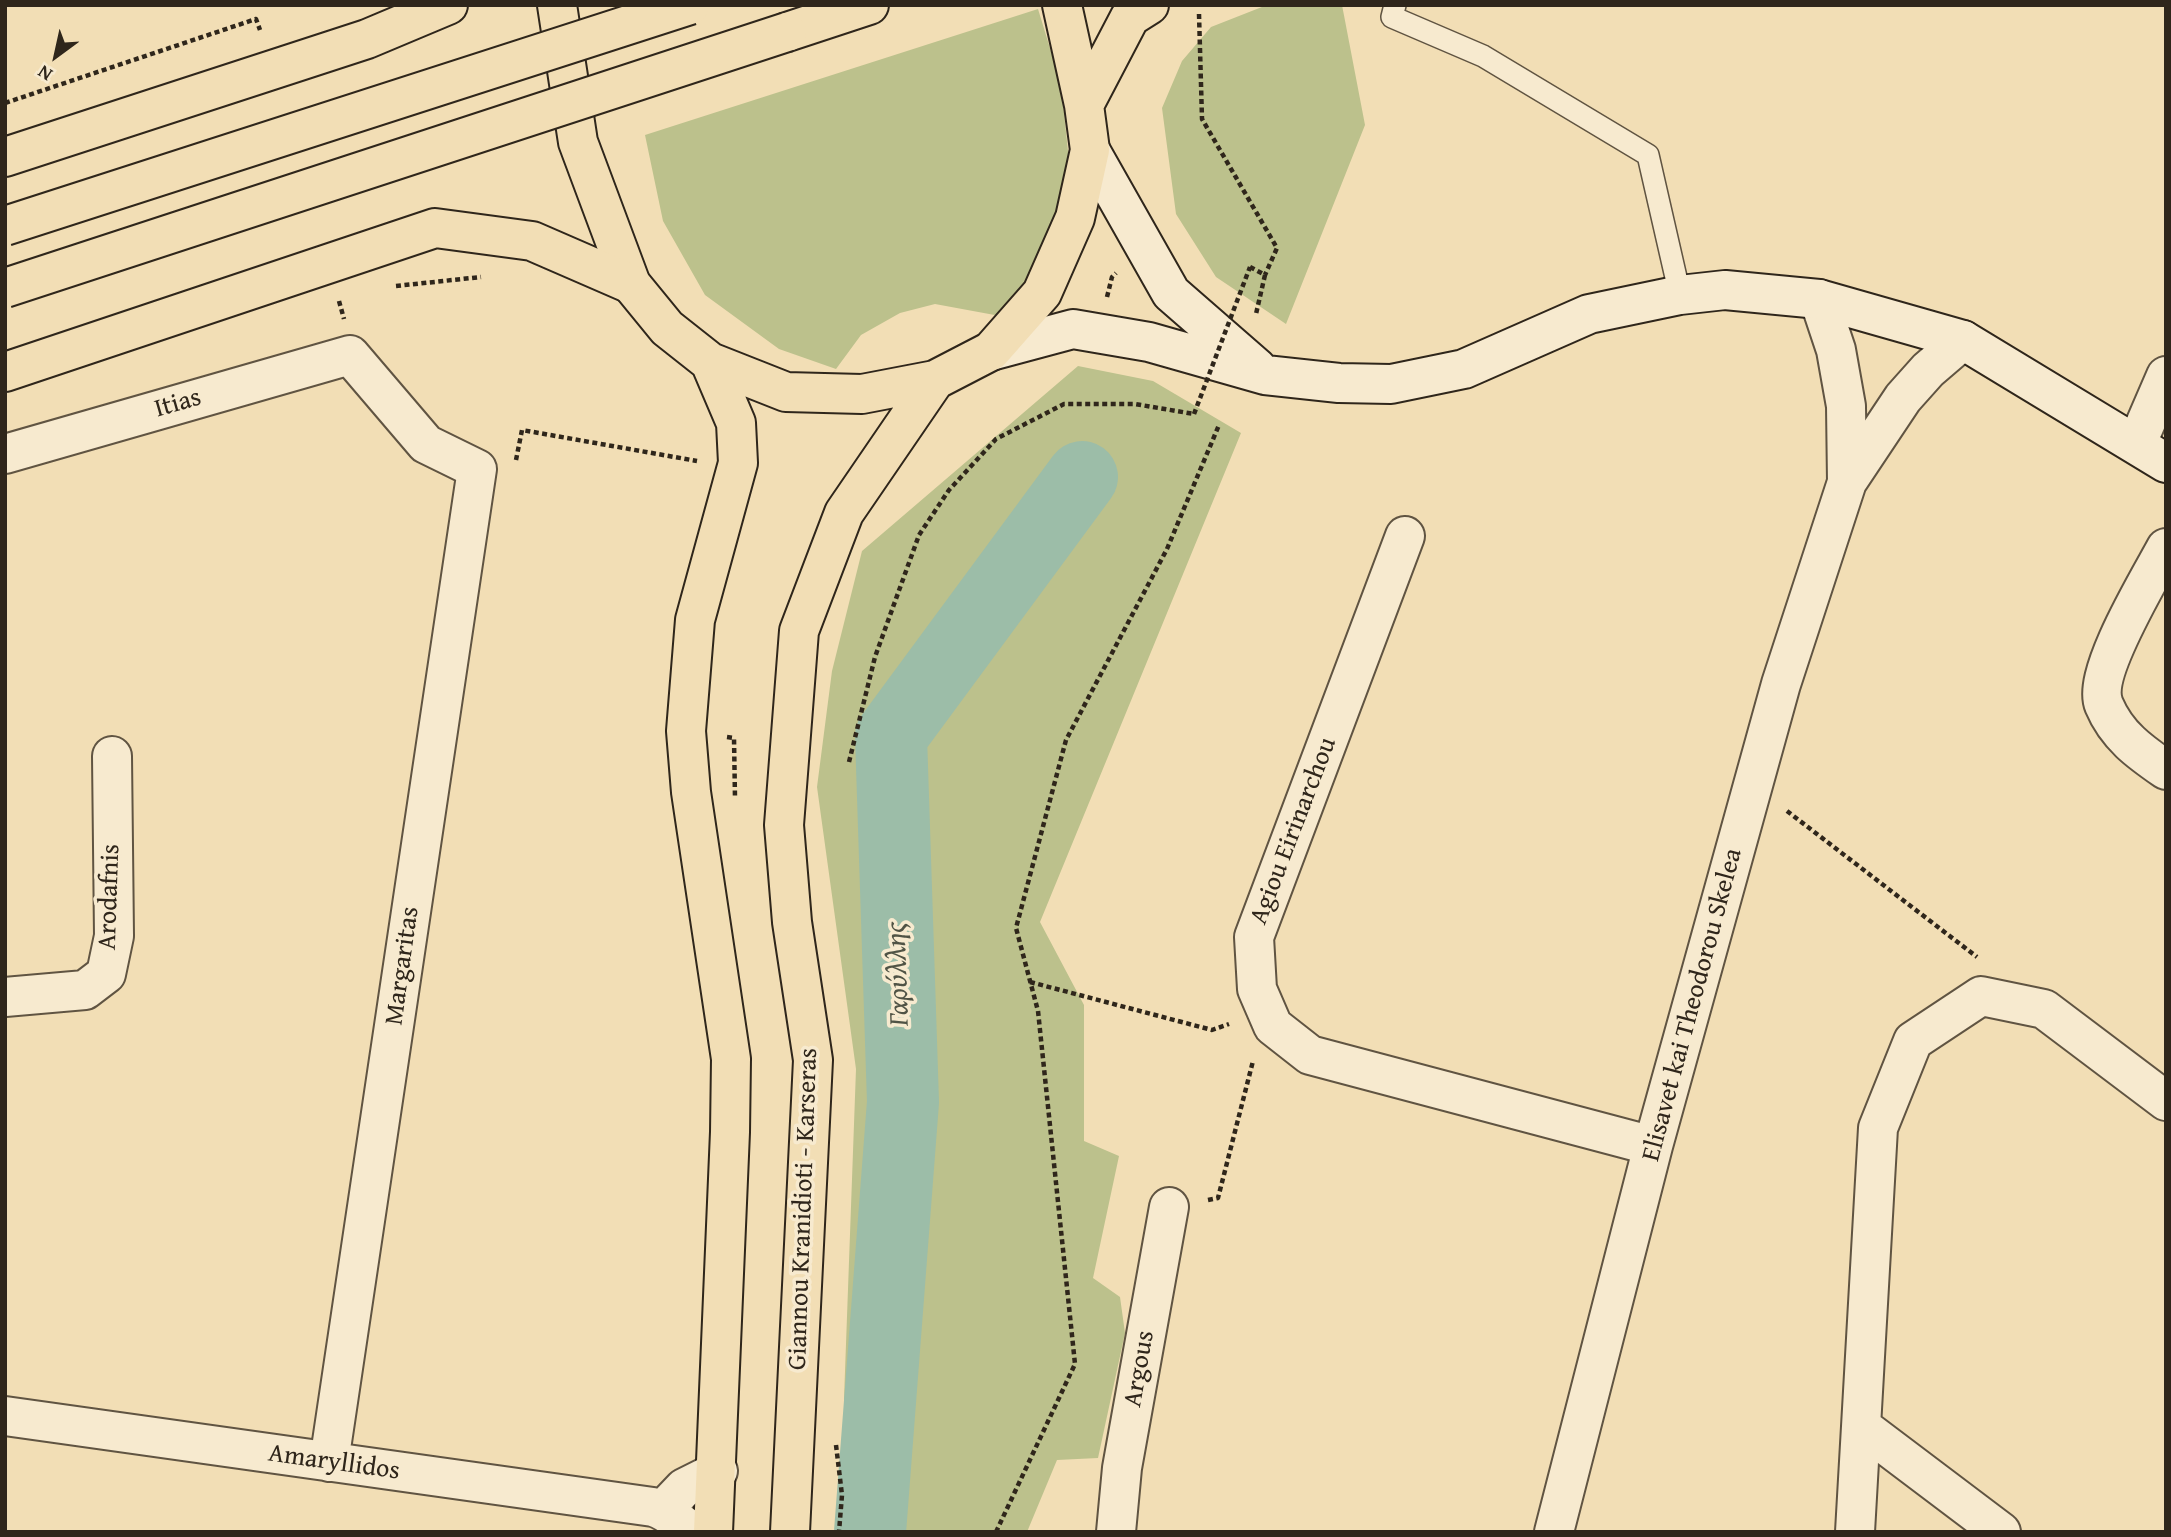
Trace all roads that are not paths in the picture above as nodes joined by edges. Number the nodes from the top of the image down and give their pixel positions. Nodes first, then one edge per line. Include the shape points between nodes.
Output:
1 (448, 5) edge
2 (557, 5) edge
3 (690, 5) edge
4 (869, 5) edge
5 (1062, 5) edge
6 (1149, 5) edge
7 (1395, 5) edge
8 (1084, 105) junction
9 (1090, 150) junction
10 (5, 157) edge
11 (5, 226) edge
12 (631, 284) junction
13 (5, 288) edge
14 (1680, 295) junction
15 (1819, 299) junction
16 (1963, 340) junction
17 (991, 351) junction
18 (710, 362) junction
19 (5, 372) edge
20 (1265, 376) junction
21 (2166, 376) edge
22 (935, 380) junction
23 (2151, 453) edge
24 (5, 454) edge
25 (495, 468) joint
26 (1847, 482) junction
27 (1405, 536) dead end
28 (2166, 548) edge
29 (112, 756) dead end
30 (2166, 770) edge
31 (5, 997) edge
32 (2166, 1101) edge
33 (1653, 1146) junction
34 (1169, 1207) dead end
35 (5, 1416) edge
36 (1862, 1427) junction
37 (329, 1462) junction
38 (718, 1471) junction
39 (664, 1509) junction
40 (694, 1532) edge
41 (713, 1532) edge
42 (790, 1532) edge
43 (1116, 1532) edge
44 (1554, 1532) edge
45 (1854, 1532) edge
46 (2001, 1532) edge

1 - 10 main road via 367,39
2 - 12 main road via 578,142
3 - 11 main road, bridge
4 - 13 main road, bridge
5 - 8 main road
6 - 8 main road via 1130,17
7 - 14 lane via 1392,17 1483,57 1648,155
8 - 9 main road
9 - 17 main road via 1075,218 1042,293
9 - 20 street via 1171,293
12 - 18 main road via 667,328
12 - 19 main road via 532,242 435,228
14 - 15 street via 1725,290
14 - 20 street via 1589,314 1464,369 1391,384
15 - 16 street
15 - 26 street, Elisavet kai Theodorou Skelea via 1836,350 1846,407
16 - 23 street
16 - 26 street, Elisavet kai Theodorou Skelea via 1903,398
17 - 20 street via 1073,329 1149,341
17 - 22 main road
18 - 22 main road via 786,391 862,394
18 - 38 main road via 736,423 738,463 695,620 686,731 731,1059
21 - 23 street
22 - 42 main road, Giannou Kranidioti - Karseras via 844,513 799,631 784,825 792,922 813,1060
24 - 25 street, Itias via 347,337 426,444
25 - 37 street, Margaritas
26 - 33 street, Elisavet kai Theodorou Skelea via 1781,684
27 - 33 street, Agiou Eirinarchou via 1254,937 1256,989 1273,1026 1310,1055
28 - 30 street via 2109,657 2102,703 2125,741
29 - 31 street, Arodafnis via 114,936 106,974 85,990
32 - 36 street via 2044,1009 1981,996 1913,1041 1878,1128
33 - 44 street, Elisavet kai Theodorou Skelea
34 - 43 street, Argous via 1122,1468
35 - 37 street, Amaryllidos
36 - 45 street
36 - 46 street
37 - 39 street, Amaryllidos
38 - 39 street via 684,1488
38 - 41 main road
39 - 40 street

